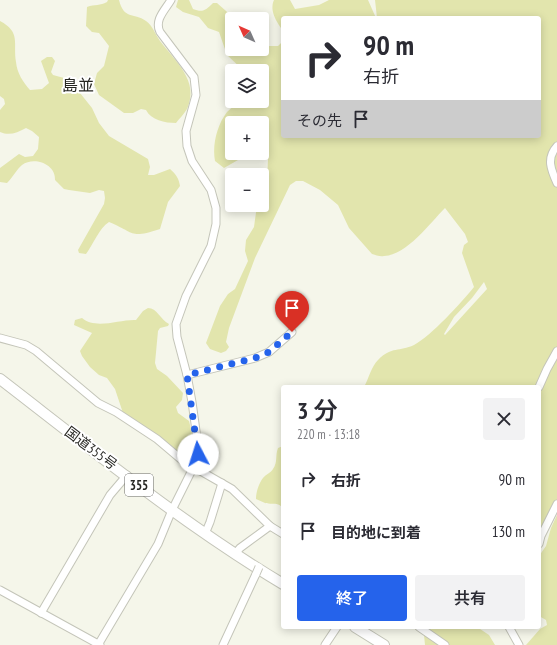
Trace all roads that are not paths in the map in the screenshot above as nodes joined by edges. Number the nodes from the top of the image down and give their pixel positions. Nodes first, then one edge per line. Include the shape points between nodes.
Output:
1 (171, 0) edge
2 (557, 146) edge
3 (557, 183) edge
4 (292, 332) dead end
5 (0, 338) edge
6 (557, 351) edge
7 (187, 375) junction
8 (0, 379) edge
9 (540, 385) edge
10 (194, 467) junction
11 (127, 475) junction
12 (222, 483) junction
13 (557, 504) edge
14 (172, 510) junction
15 (270, 526) junction
16 (281, 533) edge
17 (205, 534) junction
18 (541, 536) edge
19 (235, 554) junction
20 (259, 566) dead end
21 (281, 583) edge
22 (0, 590) edge
23 (41, 613) junction
24 (336, 629) edge
25 (358, 629) edge
26 (422, 629) edge
27 (510, 629) edge
28 (99, 645) edge
29 (223, 645) edge
30 (325, 645) edge
31 (384, 645) edge
32 (445, 645) edge
33 (519, 645) edge

1 - 7 street via 159,19 158,26 196,82 196,95 186,131 187,146 192,161 213,193 217,216 212,246 186,296 176,324
2 - 3 street via 551,157 551,170
4 - 7 street via 269,352 255,358
5 - 10 street via 26,345 36,351 87,395 156,439 176,457
6 - 9 street
7 - 10 street via 198,445
8 - 11 highway, 国道355号 / 355
10 - 12 street
10 - 14 street
11 - 14 highway, 国道355号 / 355
11 - 23 street via 110,495
12 - 15 street via 232,489
12 - 17 street
13 - 18 street
14 - 17 highway, 国道355号 / 355
14 - 28 street via 158,544
15 - 16 street
15 - 19 street
17 - 19 highway, 国道355号 / 355
19 - 21 highway, 国道355号 / 355
20 - 29 street, bridge
22 - 23 street
23 - 28 street
24 - 30 street
25 - 31 highway
26 - 32 street
27 - 33 street

